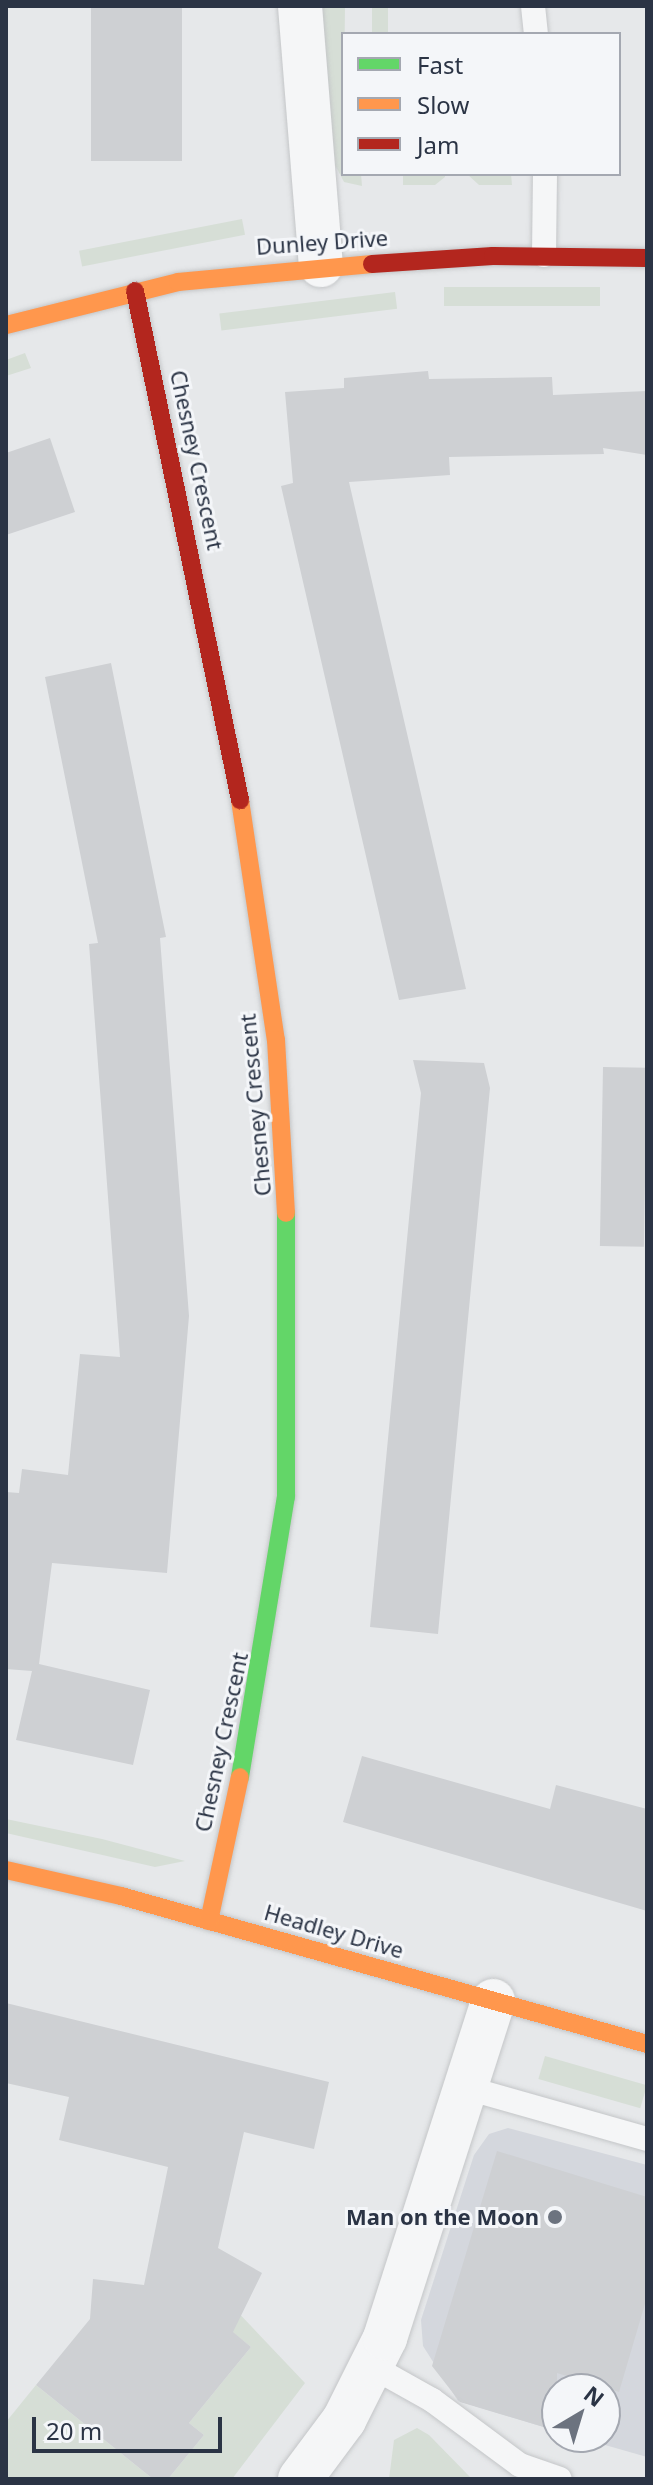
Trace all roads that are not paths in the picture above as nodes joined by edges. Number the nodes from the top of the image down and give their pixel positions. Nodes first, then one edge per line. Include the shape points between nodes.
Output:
1 (300, 6) edge
2 (533, 6) edge
3 (536, 32) edge
4 (545, 176) edge
5 (544, 255) junction
6 (647, 258) edge
7 (321, 265) junction
8 (135, 291) junction
9 (6, 325) edge
10 (6, 1870) edge
11 (209, 1921) junction
12 (493, 2001) junction
13 (647, 2044) edge
14 (467, 2088) junction
15 (647, 2139) edge
16 (373, 2367) junction
17 (300, 2479) edge
18 (560, 2479) edge

1 - 7 street
2 - 3 lane
4 - 5 lane
5 - 6 street, Dunley Drive
5 - 7 street, Dunley Drive
7 - 8 street, Dunley Drive via 214,275
8 - 9 street, Dunley Drive
8 - 11 street, Chesney Crescent via 205,614 260,916 287,1195 286,1497 258,1691
10 - 11 street, Headley Drive
11 - 12 street, Headley Drive
12 - 13 street, Headley Drive
12 - 14 street
14 - 15 lane
14 - 16 street
16 - 17 street via 344,2420
16 - 18 lane via 432,2400 520,2465

